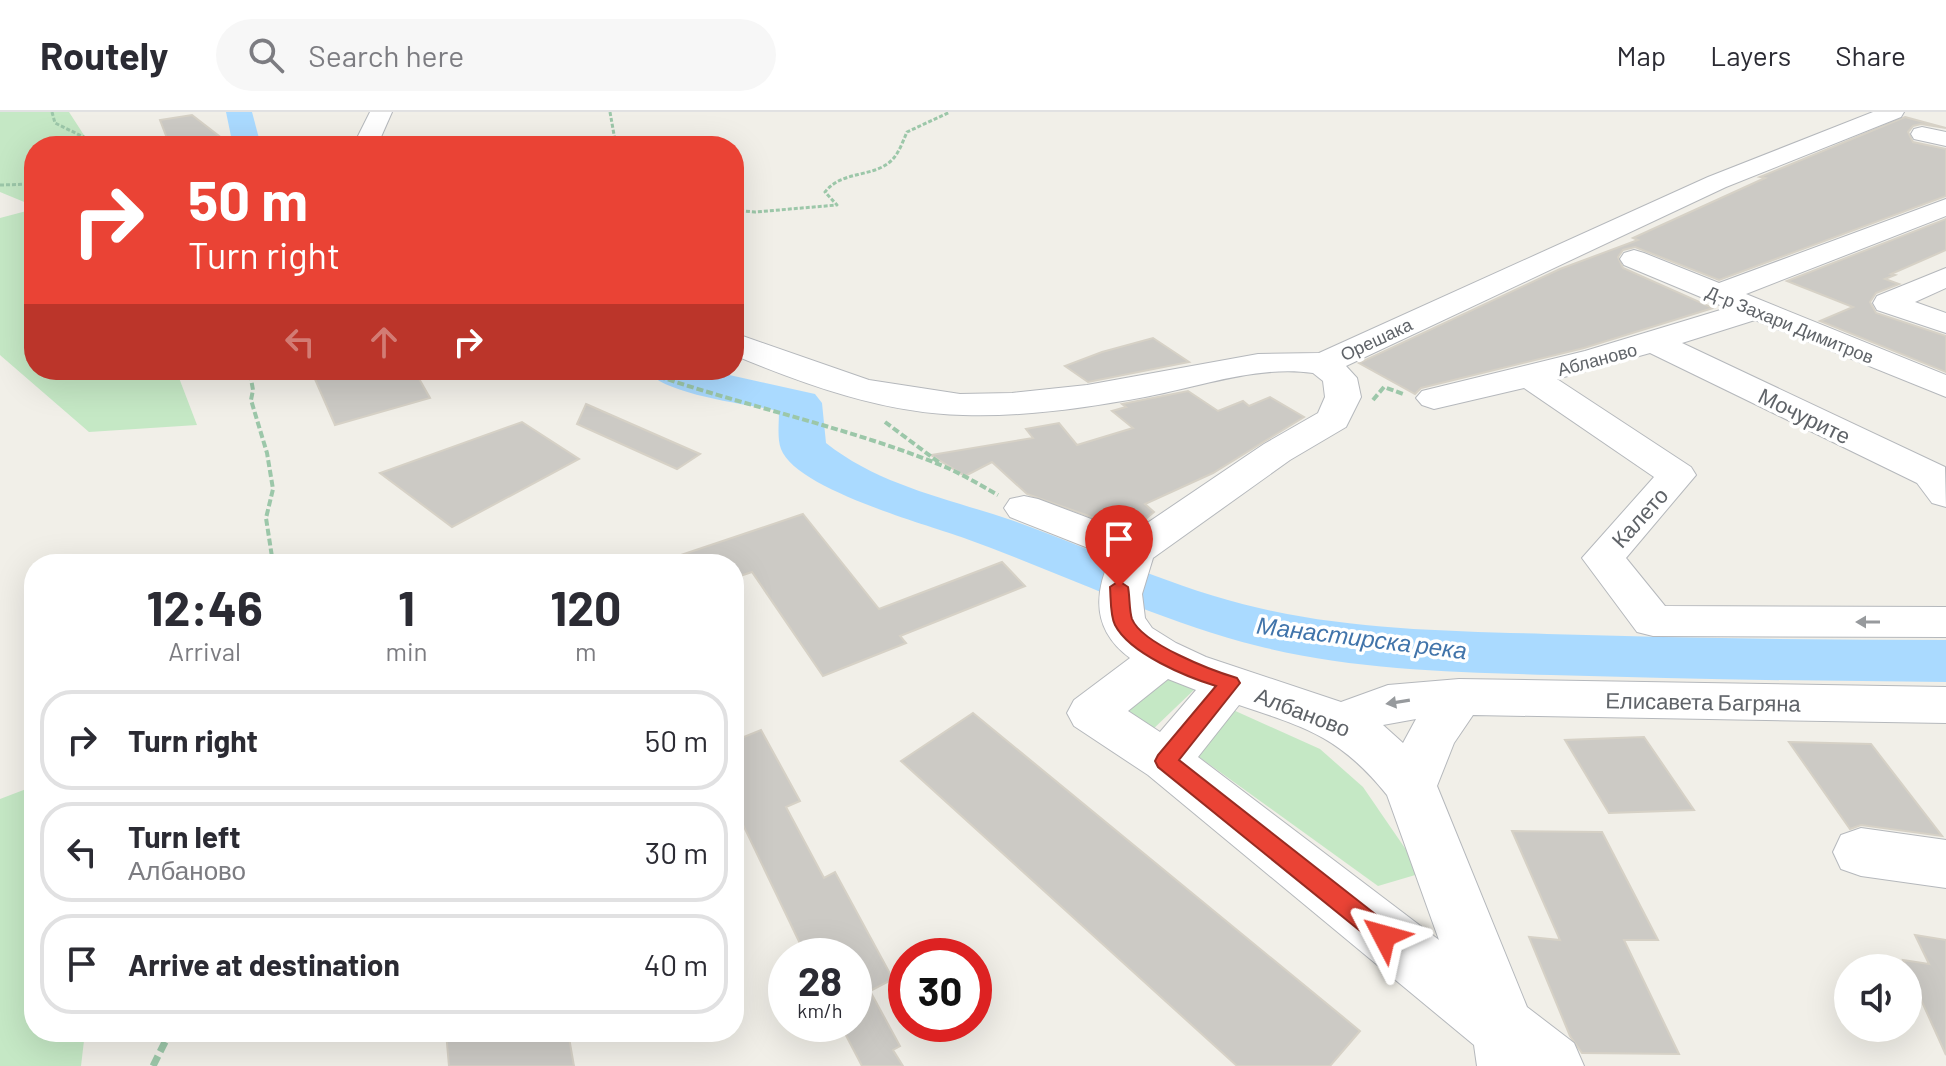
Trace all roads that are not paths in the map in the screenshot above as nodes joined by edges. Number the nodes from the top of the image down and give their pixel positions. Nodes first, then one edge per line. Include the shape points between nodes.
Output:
1 (381, 112) edge
2 (1893, 112) edge
3 (1922, 134) dead end
4 (370, 136) edge
5 (1946, 139) edge
6 (1946, 207) edge
7 (1634, 259) dead end
8 (1946, 277) edge
9 (1718, 294) junction
10 (1756, 309) junction
11 (1946, 324) edge
12 (1655, 343) junction
13 (744, 347) edge
14 (1323, 364) junction
15 (1531, 377) junction
16 (1946, 387) edge
17 (1434, 398) road end
18 (1946, 495) edge
19 (1024, 508) road end
20 (1135, 551) junction
21 (1946, 622) edge
22 (1144, 640) junction
23 (1230, 683) junction
24 (1459, 697) junction
25 (1946, 705) edge
26 (1341, 722) junction
27 (1166, 761) junction
28 (1410, 786) junction
29 (1861, 852) dead end
30 (1946, 864) edge
31 (1522, 1055) edge

1 - 4 street
2 - 14 street, Орешака via 1717,182
3 - 5 street
6 - 9 street
7 - 9 street, Д-р Захари Димитров
8 - 11 street via 1888,303
9 - 10 street, Д-р Захари Димитров
10 - 12 street, Абланово
10 - 16 street, Д-р Захари Димитров
12 - 15 street, Абланово
12 - 18 street, Мочурите via 1931,475
13 - 14 street, Орешака via 880,391 934,402 991,405 1142,387 1279,360
14 - 20 street via 1340,378 1343,397 1333,419
15 - 17 street, Абланово
21 -> 15 street, Калето via 1653,621 1603,558 1677,475
19 - 20 street
20 - 22 street via 1119,587
22 - 23 street, Албаново via 1193,672
22 - 27 street via 1092,713
23 - 26 street, Албаново
23 - 27 street
24 - 25 street, Елисавета Багряна
24 -> 26 street, Елисавета Багряна via 1388,703
24 - 28 street via 1431,737
26 - 28 street, Албаново via 1386,756
27 - 31 street
28 - 31 street, Албаново
29 - 30 street

